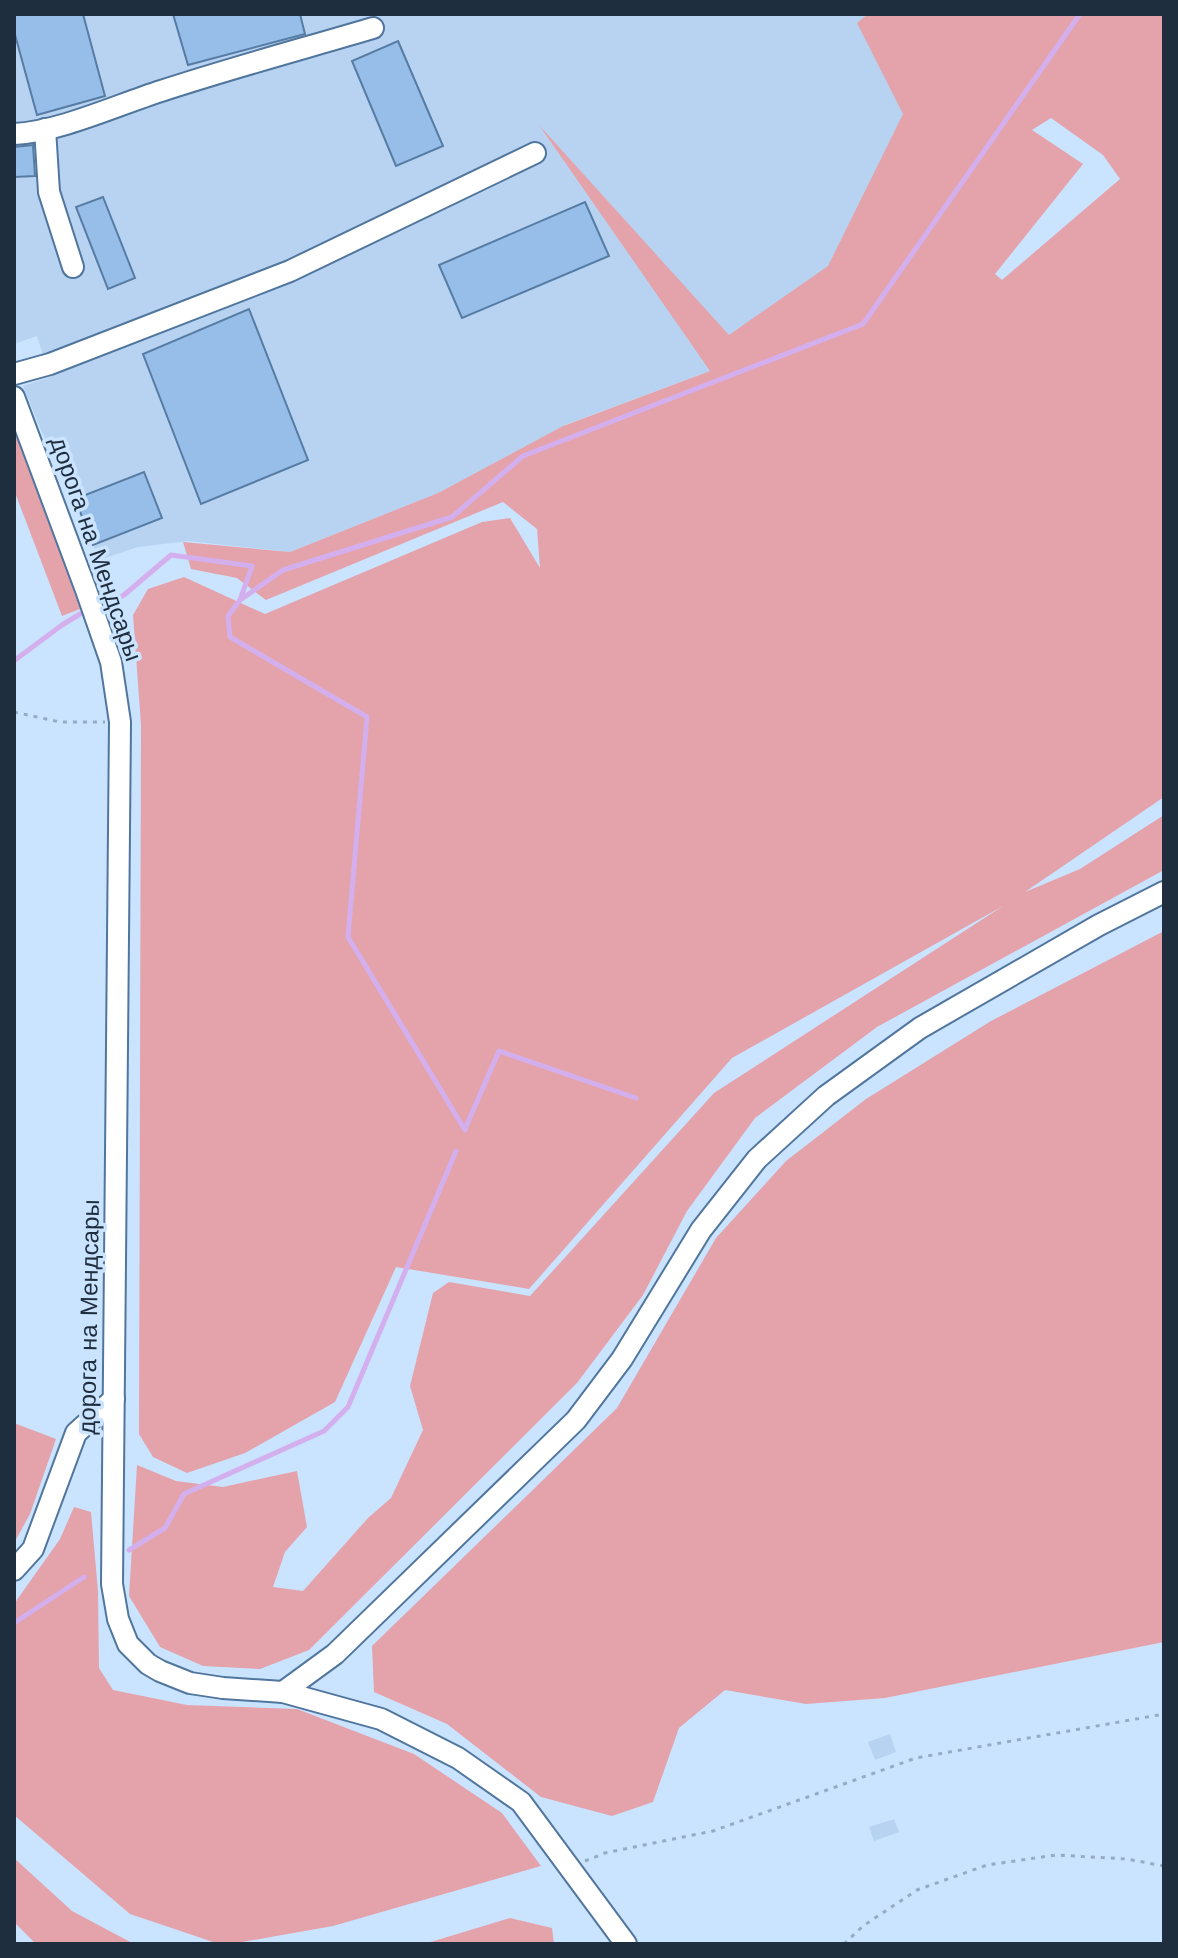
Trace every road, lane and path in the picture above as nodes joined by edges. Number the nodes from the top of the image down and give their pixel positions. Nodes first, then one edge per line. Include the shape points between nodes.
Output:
1 (373, 28) dead end
2 (45, 129) junction
3 (14, 134) edge
4 (535, 153) dead end
5 (73, 267) dead end
6 (14, 374) edge
7 (14, 397) edge
8 (14, 712) edge
9 (120, 722) junction
10 (1164, 892) edge
11 (114, 1399) junction
12 (14, 1570) edge
13 (283, 1692) junction
14 (1164, 1714) edge
15 (1164, 1866) edge
16 (569, 1868) junction
17 (626, 1944) edge
18 (844, 1944) edge

1 - 2 street
2 - 3 street
2 - 5 street via 49,192
4 - 6 street via 290,271
7 - 9 street, дорога на Мендсары via 111,662
8 - 9 path via 60,722
9 - 11 street, дорога на Мендсары
10 - 13 street via 920,1028 826,1096 757,1159 701,1230 622,1359 576,1420 335,1654
11 - 12 street via 76,1433 33,1549
11 - 13 street, дорога на Мендсары via 112,1584 128,1644 148,1664 190,1683
13 - 16 street, дорога на Мендсары via 381,1719 458,1758 521,1802
14 - 16 path via 916,1758 713,1831 605,1853
15 - 18 path via 1056,1855 987,1865 917,1890
16 - 17 street, дорога на Мендсары

